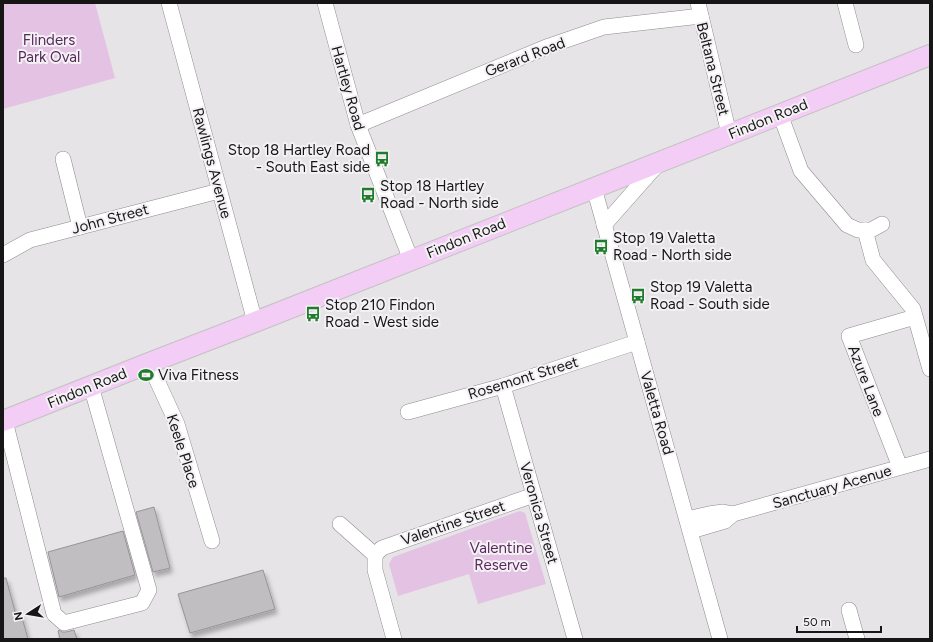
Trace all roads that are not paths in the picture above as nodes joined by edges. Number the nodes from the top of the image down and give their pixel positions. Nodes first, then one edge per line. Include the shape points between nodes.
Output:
1 (169, 3) edge
2 (325, 3) edge
3 (845, 3) edge
4 (699, 10) edge
5 (856, 45) dead end
6 (930, 55) edge
7 (780, 114) junction
8 (358, 125) junction
9 (729, 134) junction
10 (63, 160) dead end
11 (660, 162) junction
12 (594, 188) junction
13 (219, 191) junction
14 (882, 224) dead end
15 (604, 225) junction
16 (80, 227) junction
17 (865, 230) junction
18 (3, 256) edge
19 (411, 260) junction
20 (915, 317) junction
21 (255, 322) junction
22 (637, 342) junction
23 (149, 363) junction
24 (930, 369) edge
25 (91, 386) junction
26 (503, 386) junction
27 (408, 412) dead end
28 (4, 421) edge
29 (930, 459) edge
30 (900, 467) junction
31 (534, 495) junction
32 (340, 524) dead end
33 (689, 525) junction
34 (212, 541) dead end
35 (375, 555) junction
36 (849, 610) dead end
37 (572, 638) edge
38 (394, 639) edge
39 (720, 639) edge
40 (857, 639) edge

1 - 13 street, Rawlings Avenue
2 - 8 street, Hartley Road
3 - 5 street
4 - 8 street, Gerard Road via 604,27 549,46
4 - 9 street, Beltana Street
6 - 7 main road, Findon Road
7 - 9 main road, Findon Road
7 - 17 street via 801,171 847,225
8 - 19 street, Hartley Road
9 - 11 main road, Findon Road
10 - 16 street
11 - 12 main road, Findon Road
11 - 15 street
12 - 15 street, Valetta Road
12 - 19 main road, Findon Road
13 - 16 street, John Street
13 - 21 street, Rawlings Avenue
14 - 17 street
15 - 22 street, Valetta Road
16 - 18 street, John Street via 30,240
17 - 20 street via 873,260 913,309
19 - 21 main road, Findon Road
20 - 24 street
20 - 30 street, Azure Lane via 849,336
21 - 23 main road, Findon Road
22 - 26 street, Rosemont Street
22 - 33 street, Valetta Road
23 - 25 main road, Findon Road
23 - 34 street, Keele Place via 177,424
25 - 28 main road, Findon Road
25 - 28 street via 149,590 142,603 64,623 54,614
26 - 27 street, Rosemont Street
26 - 31 street, Veronica Street
29 - 30 street, Sanctuary Acenue
30 - 33 street, Sanctuary Acenue via 733,514 709,514
31 - 35 street, Valentine Street via 382,548
31 - 37 street, Veronica Street
32 - 35 street
33 - 39 street, Valetta Road
35 - 38 street via 375,570
36 - 40 street

